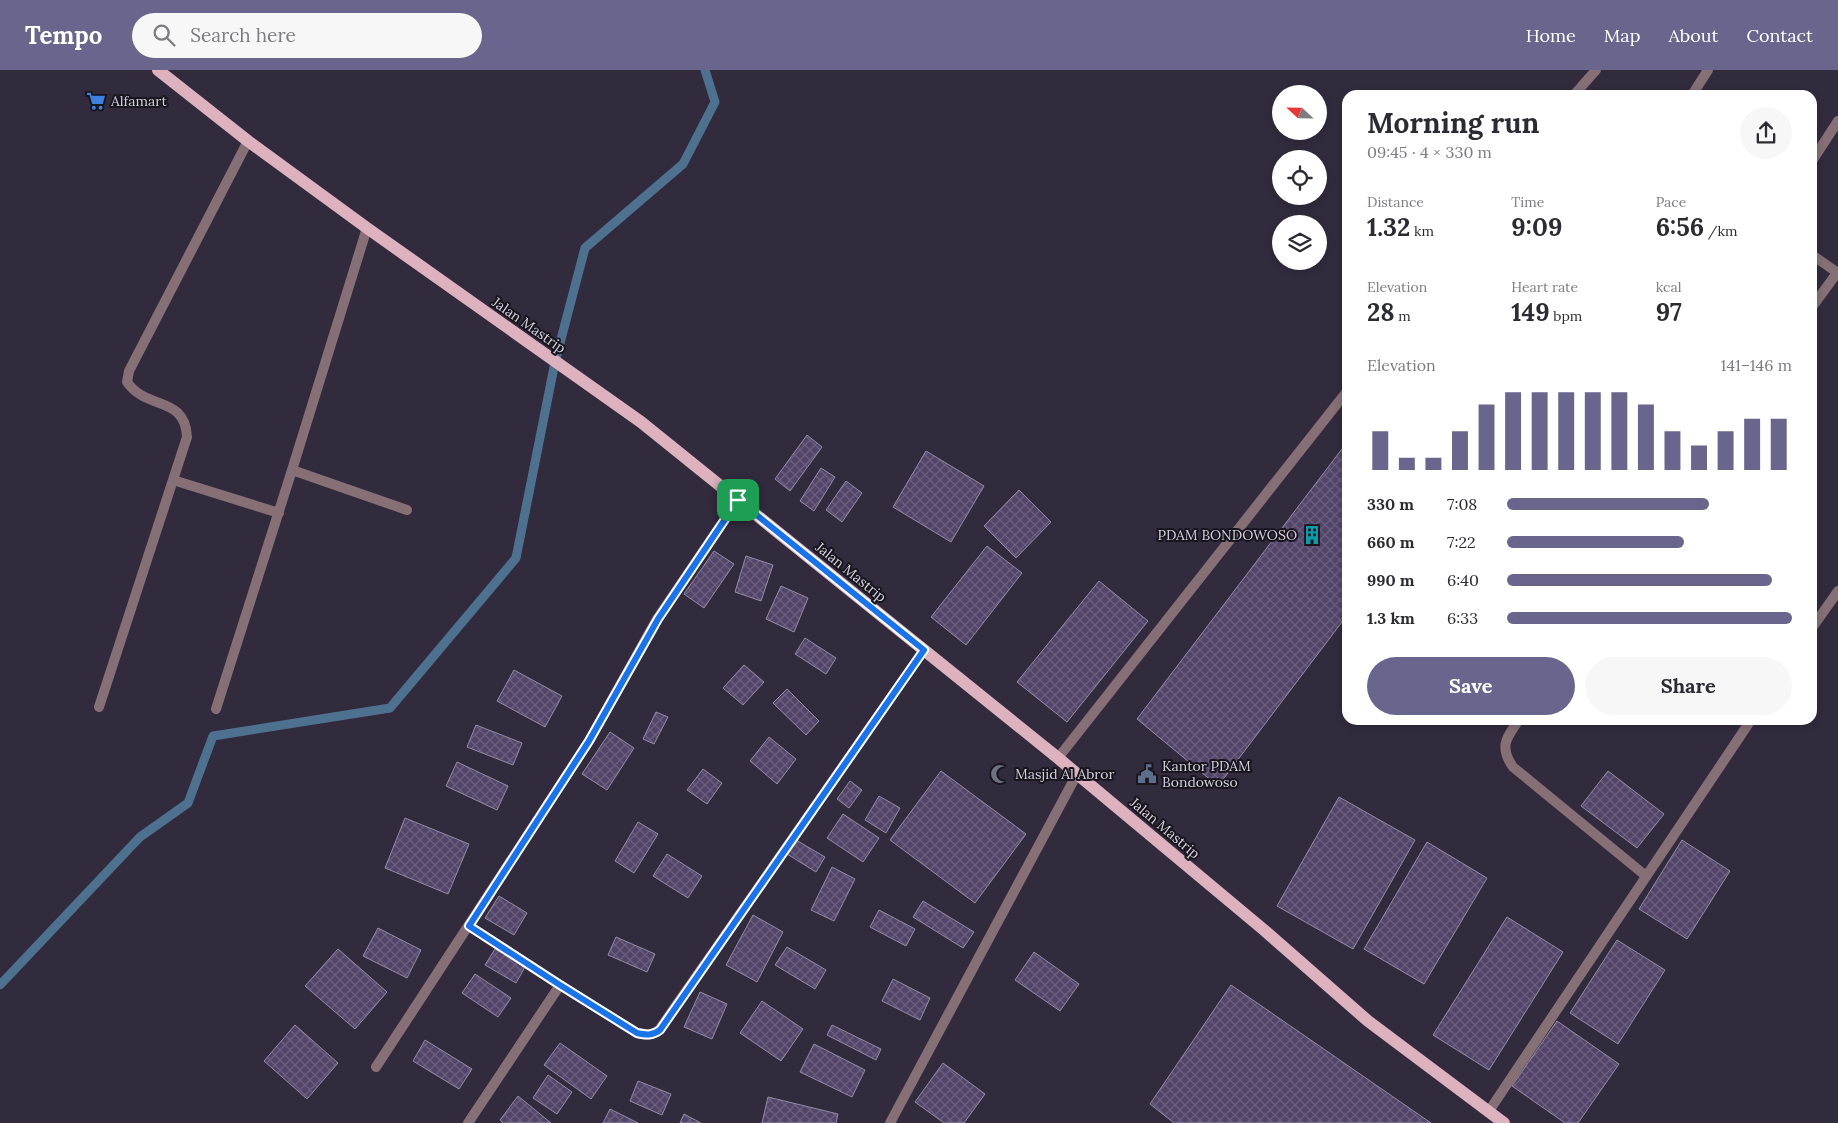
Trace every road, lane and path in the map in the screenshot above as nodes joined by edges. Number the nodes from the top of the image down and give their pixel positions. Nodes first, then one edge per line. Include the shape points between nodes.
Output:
1 (158, 70) edge
2 (1596, 70) edge
3 (1708, 70) edge
4 (1578, 90) edge
5 (1695, 90) edge
6 (1838, 121) edge
7 (248, 141) junction
8 (1817, 153) edge
9 (367, 228) junction
10 (1817, 258) edge
11 (1838, 273) edge
12 (1817, 300) edge
13 (1342, 398) edge
14 (292, 470) junction
15 (173, 480) junction
16 (738, 500) junction
17 (407, 510) dead end
18 (279, 513) junction
19 (1838, 590) edge
20 (1817, 621) edge
21 (924, 650) junction
22 (99, 707) dead end
23 (216, 709) dead end
24 (1516, 725) edge
25 (1748, 725) edge
26 (1058, 758) junction
27 (1077, 774) junction
28 (1646, 876) junction
29 (469, 926) junction
30 (560, 985) junction
31 (376, 1067) dead end
32 (1489, 1111) junction
33 (468, 1123) edge
34 (890, 1123) edge
35 (1504, 1123) edge

1 - 7 main road, Jalan Mastrip
2 - 4 street
3 - 5 street
6 - 8 street
7 - 9 main road, Jalan Mastrip
7 - 15 street via 129,371 127,382 133,390 172,408 182,415 187,425 187,438
9 - 14 street
9 - 16 main road, Jalan Mastrip via 641,422
10 - 11 street
11 - 12 street
13 - 26 street
14 - 17 street
14 - 18 street
15 - 18 street
15 - 22 street
16 - 21 main road, Jalan Mastrip
16 - 29 street via 658,619 589,741
18 - 23 street
19 - 20 street
21 - 26 main road, Jalan Mastrip
21 - 30 street via 660,1030 647,1035 637,1033
24 - 28 street via 1507,738 1505,756 1513,767
25 - 28 street
26 - 27 main road, Jalan Mastrip
27 - 32 main road, Jalan Mastrip via 1368,1021
27 - 34 street
28 - 32 street
29 - 30 street
29 - 31 street
30 - 33 street
32 - 35 main road, Jalan Mastrip

